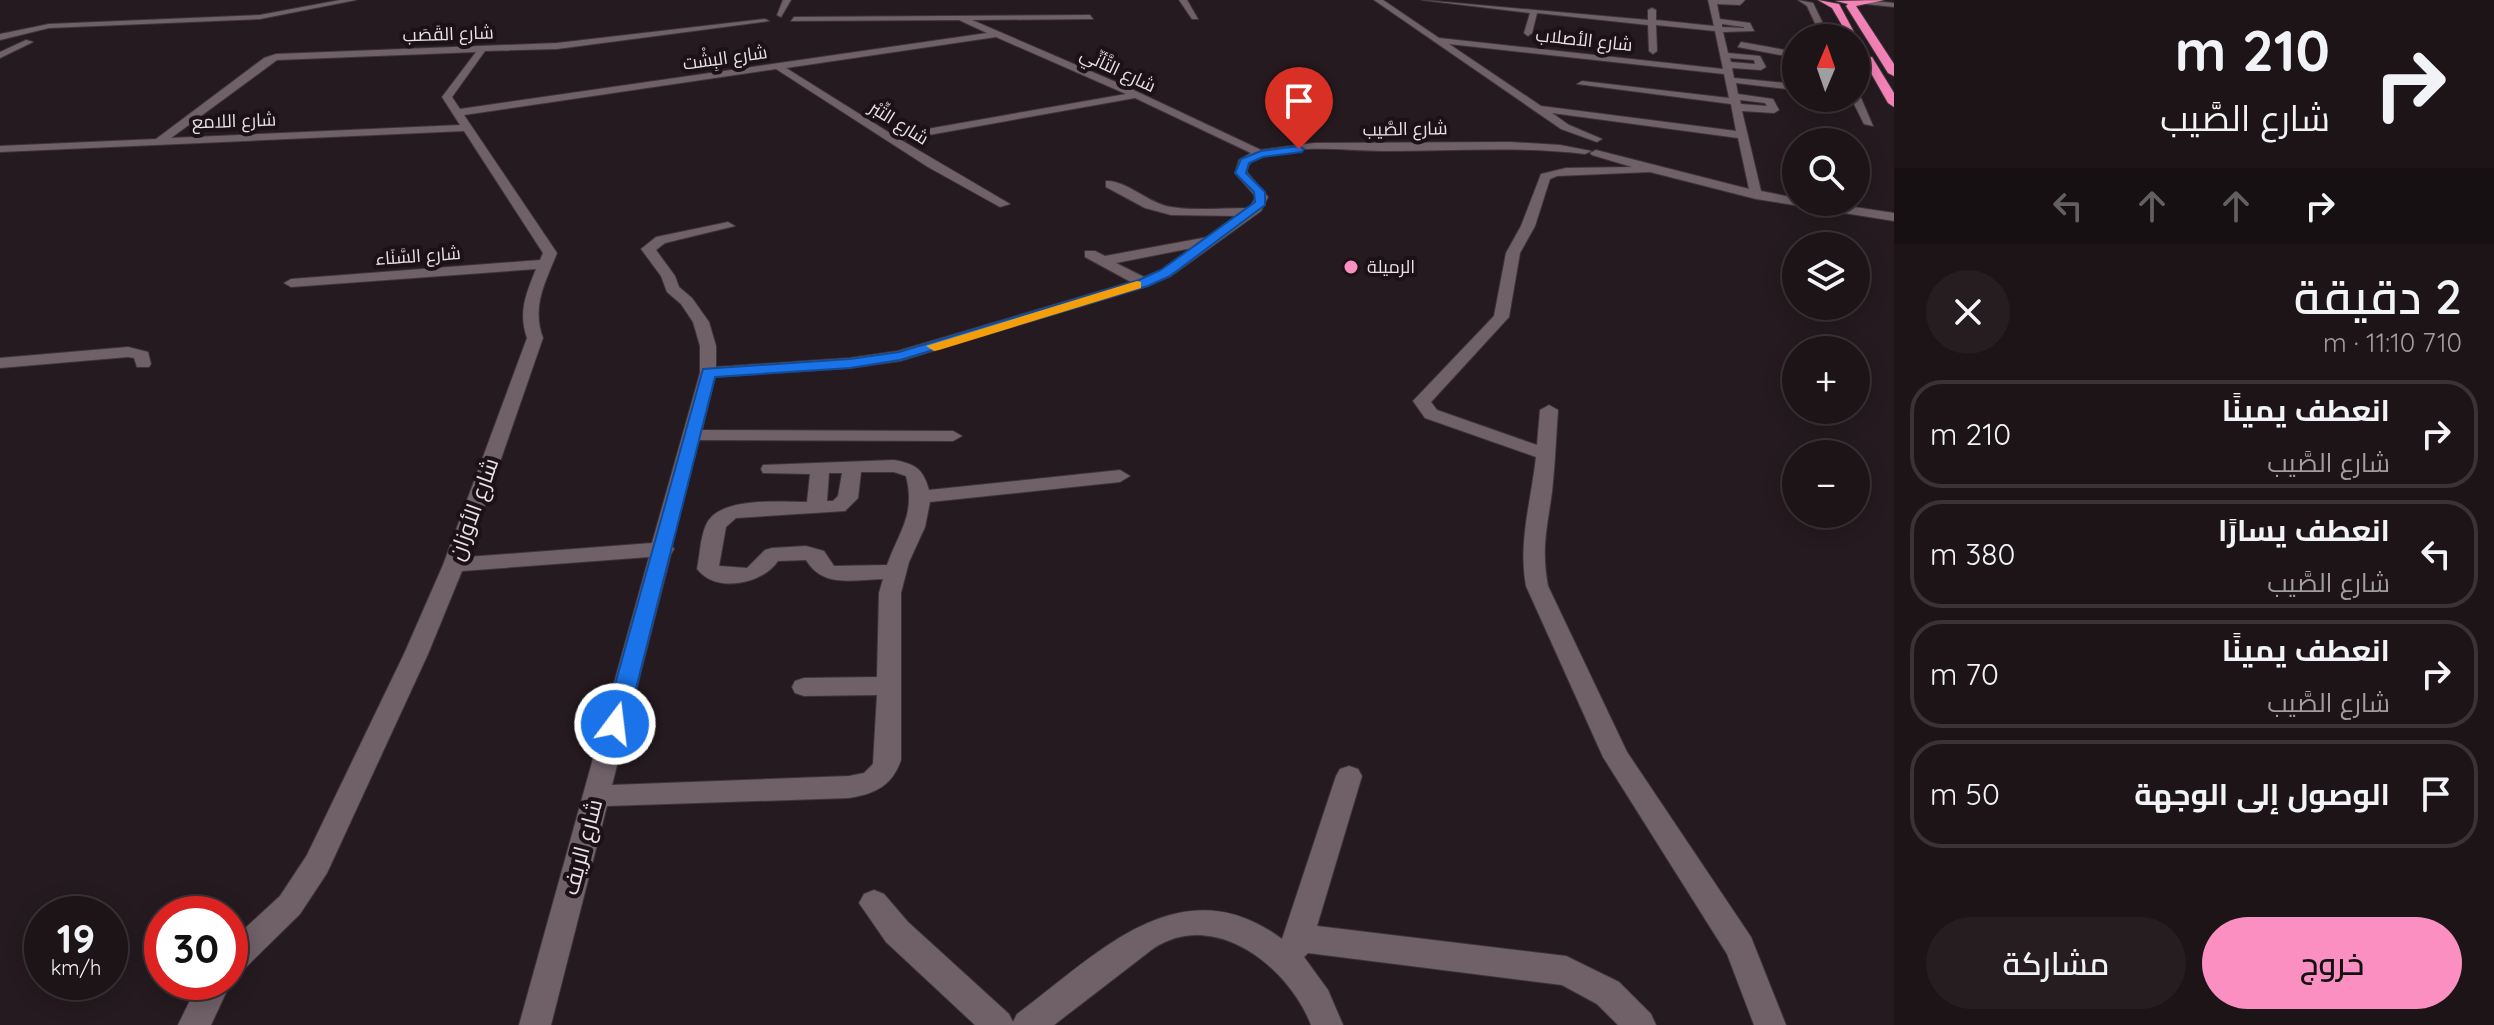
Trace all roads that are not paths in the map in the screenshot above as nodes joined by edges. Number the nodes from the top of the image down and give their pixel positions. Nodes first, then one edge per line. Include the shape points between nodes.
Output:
1 (352, 0) edge
2 (787, 0) edge
3 (1183, 0) edge
4 (1378, 0) edge
5 (1426, 0) edge
6 (1585, 0) edge
7 (1712, 0) edge
8 (1741, 0) edge
9 (1802, 0) edge
10 (1823, 0) edge
11 (1831, 0) edge
12 (1879, 0) edge
13 (1454, 1) edge
14 (1861, 2) edge
15 (1892, 2) edge
16 (1652, 10) dead end
17 (1534, 11) junction
18 (781, 15) junction
19 (1583, 16) junction
20 (1090, 17) dead end
21 (1195, 17) dead end
22 (960, 18) junction
23 (794, 19) junction
24 (765, 21) junction
25 (1652, 23) junction
26 (1819, 24) edge
27 (1845, 24) edge
28 (1717, 27) junction
29 (1528, 33) dead end
30 (997, 34) junction
31 (0, 37) edge
32 (1436, 40) junction
33 (29, 42) dead end
34 (1722, 43) junction
35 (483, 48) junction
36 (1653, 51) dead end
37 (1782, 53) edge
38 (0, 55) edge
39 (777, 66) junction
40 (1727, 68) junction
41 (1870, 69) edge
42 (1894, 73) edge
43 (1782, 83) edge
44 (1582, 84) dead end
45 (1135, 95) junction
46 (1735, 102) junction
47 (1894, 103) edge
48 (1539, 108) junction
49 (1863, 112) edge
50 (462, 121) junction
51 (1869, 124) dead end
52 (1565, 127) junction
53 (1741, 135) junction
54 (891, 139) junction
55 (1597, 139) junction
56 (1572, 140) junction
57 (159, 142) junction
58 (1536, 146) junction
59 (1616, 146) junction
60 (0, 149) edge
61 (1590, 152) junction
62 (1261, 154) junction
63 (1649, 167) junction
64 (1110, 184) dead end
65 (1756, 195) junction
66 (1782, 200) edge
67 (1004, 204) dead end
68 (1251, 212) junction
69 (1870, 213) edge
70 (1894, 217) edge
71 (728, 226) dead end
72 (1211, 241) junction
73 (547, 264) junction
74 (291, 283) dead end
75 (1143, 283) junction
76 (0, 363) edge
77 (143, 364) dead end
78 (708, 373) junction
79 (1549, 410) dead end
80 (692, 435) junction
81 (953, 436) dead end
82 (1544, 454) junction
83 (852, 467) junction
84 (820, 468) junction
85 (770, 469) dead end
86 (1120, 476) dead end
87 (921, 497) junction
88 (816, 508) junction
89 (664, 549) junction
90 (454, 565) junction
91 (895, 572) junction
92 (890, 686) junction
93 (804, 687) dead end
94 (1349, 776) dead end
95 (595, 796) junction
96 (874, 903) dead end
97 (248, 945) edge
98 (1294, 950) junction
99 (206, 1000) edge
100 (194, 1025) edge
101 (535, 1025) edge
102 (998, 1025) edge
103 (1028, 1025) edge
104 (1327, 1025) edge
105 (1640, 1025) edge
106 (1770, 1025) edge

1 - 31 street via 260,17 49,26
2 - 18 street
3 - 21 street
4 - 32 street
5 - 13 street
6 - 19 street
7 - 8 street
7 - 28 street
9 - 26 street
10 - 27 highway via 1836,6
11 - 14 highway
12 - 14 highway
13 - 17 street
14 - 15 street
14 - 42 highway via 1851,6
16 - 25 street
17 - 19 street
17 - 29 street
18 - 23 street
18 - 24 street
19 - 25 street
20 - 22 street
22 - 23 street via 936,13
22 - 30 street, شارع التَّأنِّي
23 - 24 street
24 - 35 street, شارع القَصَب via 572,45
25 - 28 street
25 - 36 street
28 - 34 street
30 - 39 street, شارع البِشْت
30 - 45 street, شارع التَّأنِّي
32 - 40 street, شارع الأصلاب
32 - 48 street
33 - 38 street
34 - 37 street
34 - 40 street
35 - 50 street via 448,93 448,102
35 - 57 street, شارع القَصَب via 272,58
39 - 50 street, شارع البِشْت
39 - 54 street, شارع التِّبْر
40 - 43 street, شارع الأصلاب
40 - 46 street
41 - 47 highway
44 - 46 street
45 - 54 street
45 - 62 street, شارع التَّأنِّي
46 - 53 street
48 - 52 street
48 - 53 street
49 - 51 street
50 - 57 street, شارع اللامع
50 - 73 street via 550,253
52 - 55 street
52 - 56 street
53 - 65 street
54 - 67 street, شارع التِّبْر
55 - 56 street, شارع الصَّيب
55 - 59 street
56 - 58 street, شارع الصَّيب
56 - 61 street via 1570,145
57 - 60 street, شارع اللامع
58 - 61 street, شارع الصَّيب
58 - 62 street, شارع الصَّيب via 1315,148
59 - 61 street
59 - 63 street
61 - 63 street
62 - 68 street via 1241,167 1262,197
63 - 65 street
63 - 82 street via 1563,171 1545,177 1513,253 1501,317 1422,401 1431,414
64 - 68 street via 1171,211
65 - 66 street
68 - 72 street
69 - 70 street
71 - 78 street, شارع الريف via 649,246 705,333
72 - 75 street
72 - 75 street via 1097,258
73 - 74 street, شارع السَّنَاء
73 - 90 street, شارع الأوزان via 530,301 535,338
75 - 78 street via 900,356
76 - 77 street via 128,352 142,355
78 - 80 street, شارع الريف
79 - 82 street
80 - 81 street
80 - 89 street, شارع الريف
82 - 106 street via 1533,535 1537,586 1616,757 1740,947
83 - 84 street
83 - 87 street via 907,468 915,474
83 - 88 street via 846,502
84 - 85 street
84 - 88 street
86 - 87 street
87 - 91 street via 915,527
88 - 91 street via 729,513 716,525 708,569 748,575 763,568 772,555 806,553 817,556 820,567 830,573
89 - 90 street
89 - 95 street, شارع الريف
90 - 97 street, شارع الأوزان via 306,884
91 - 92 street via 889,610
92 - 93 street
92 - 95 street via 888,760 885,771 864,786
94 - 98 street
95 - 101 street, شارع الريف
96 - 102 street via 897,932
98 - 103 street via 1212,924 1184,923 1159,930
98 - 104 street
98 - 105 street via 1566,971 1608,993
99 - 100 street

